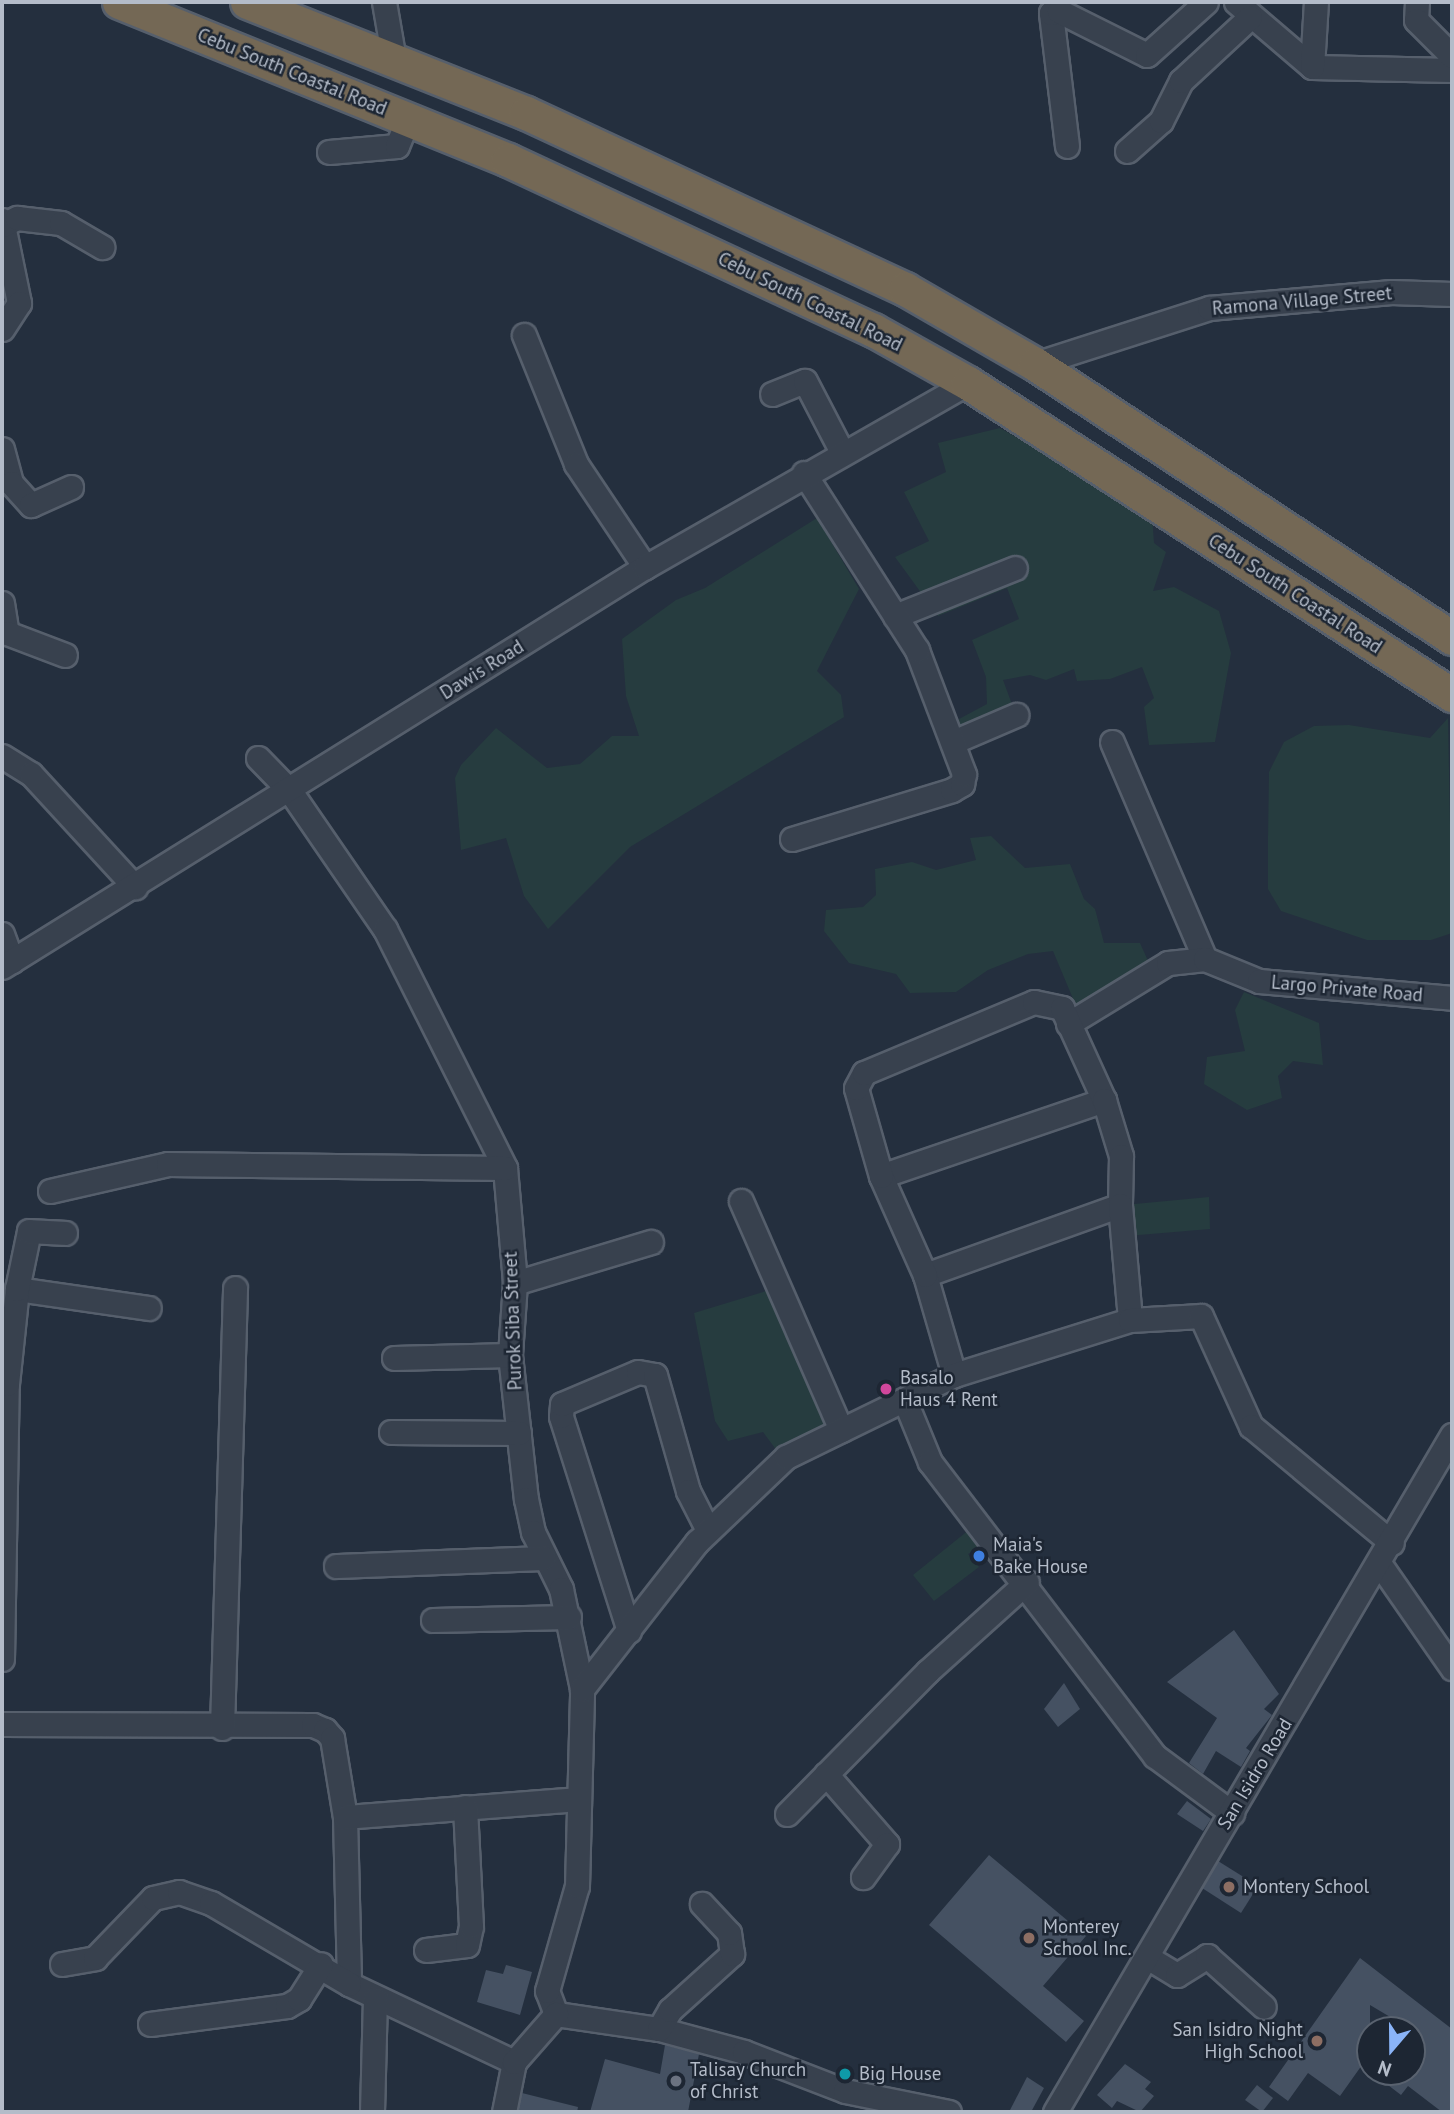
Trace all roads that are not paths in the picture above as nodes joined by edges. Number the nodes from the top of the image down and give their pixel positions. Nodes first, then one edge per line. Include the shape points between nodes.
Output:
1 (119, 2) edge
2 (247, 2) edge
3 (384, 2) edge
4 (1206, 2) edge
5 (1316, 2) edge
6 (1417, 2) edge
7 (1243, 9) edge
8 (1452, 56) edge
9 (394, 60) junction
10 (1312, 67) junction
11 (1452, 70) edge
12 (408, 119) junction
13 (1067, 146) dead end
14 (1127, 151) dead end
15 (329, 152) dead end
16 (2, 222) edge
17 (102, 247) dead end
18 (1452, 294) edge
19 (2, 329) edge
20 (524, 335) dead end
21 (1035, 364) junction
22 (968, 383) junction
23 (772, 394) dead end
24 (2, 449) edge
25 (842, 452) junction
26 (804, 473) junction
27 (71, 487) dead end
28 (646, 567) junction
29 (1015, 568) dead end
30 (2, 603) edge
31 (895, 616) junction
32 (4, 635) edge
33 (1452, 638) edge
34 (65, 655) dead end
35 (1452, 695) edge
36 (1016, 715) dead end
37 (953, 742) junction
38 (1112, 743) dead end
39 (2, 756) edge
40 (258, 758) dead end
41 (290, 791) junction
42 (792, 839) dead end
43 (135, 887) junction
44 (2, 934) edge
45 (1205, 959) junction
46 (7, 964) edge
47 (1452, 998) edge
48 (1068, 1024) junction
49 (1104, 1100) junction
50 (505, 1168) junction
51 (881, 1176) junction
52 (50, 1191) dead end
53 (741, 1201) dead end
54 (1119, 1205) junction
55 (65, 1233) dead end
56 (651, 1242) dead end
57 (925, 1275) junction
58 (515, 1283) junction
59 (235, 1288) dead end
60 (17, 1289) junction
61 (149, 1308) dead end
62 (1130, 1320) junction
63 (510, 1355) junction
64 (394, 1358) dead end
65 (954, 1375) junction
66 (905, 1401) junction
67 (841, 1430) junction
68 (391, 1432) dead end
69 (519, 1433) junction
70 (1452, 1435) edge
71 (708, 1530) junction
72 (1392, 1543) junction
73 (544, 1558) junction
74 (1379, 1563) junction
75 (335, 1566) dead end
76 (1027, 1582) junction
77 (569, 1618) junction
78 (433, 1620) dead end
79 (629, 1632) junction
80 (2, 1659) edge
81 (1452, 1668) edge
82 (582, 1689) junction
83 (2, 1724) edge
84 (222, 1728) junction
85 (826, 1774) junction
86 (577, 1799) junction
87 (466, 1807) junction
88 (1232, 1813) junction
89 (787, 1814) dead end
90 (345, 1817) junction
91 (863, 1877) dead end
92 (702, 1904) dead end
93 (426, 1950) dead end
94 (1147, 1958) junction
95 (62, 1964) dead end
96 (321, 1964) junction
97 (349, 1984) junction
98 (375, 1999) junction
99 (1264, 2007) dead end
100 (556, 2014) junction
101 (150, 2024) dead end
102 (659, 2029) junction
103 (514, 2062) junction
104 (372, 2112) edge
105 (504, 2112) edge
106 (950, 2112) edge
107 (1055, 2112) edge

1 - 12 highway, Cebu South Coastal Road
2 - 9 highway
3 - 9 street
4 - 13 street via 1147,55 1059,11 1051,13
5 - 10 street
6 - 8 street via 1416,20
7 - 10 street
7 - 14 street via 1181,81 1161,121
9 - 21 highway via 526,113 905,289
10 - 11 street
12 - 15 street via 397,146
12 - 22 highway, Cebu South Coastal Road via 508,160 860,324
16 - 17 street via 17,218 61,223
16 - 19 street via 19,303
18 - 21 street, Ramona Village Street via 1391,292 1209,308
20 - 28 street via 576,464
21 - 33 highway
22 - 25 street, Dawis Road
22 - 35 highway, Cebu South Coastal Road
23 - 25 street via 804,381
24 - 27 street via 11,483 31,505
25 - 26 street, Dawis Road
26 - 28 street, Dawis Road
26 - 31 street
28 - 41 street, Dawis Road
29 - 31 street
30 - 32 street
31 - 37 street via 917,650
32 - 34 street
36 - 37 street
37 - 42 street via 964,774 962,785
38 - 45 street
39 - 43 street via 31,774
40 - 41 street, Purok Siba Street
41 - 43 street, Dawis Road
41 - 50 street, Purok Siba Street via 384,929
43 - 46 street, Dawis Road
44 - 46 street
45 - 47 street, Largo Private Road via 1259,981
45 - 48 street, Largo Private Road via 1168,963
48 - 49 street
48 - 51 street via 1056,1004 1034,1002 864,1073 855,1098
49 - 51 street
49 - 54 street via 1121,1156
50 - 52 street via 168,1164
50 - 58 street, Purok Siba Street
51 - 57 street
53 - 67 street
54 - 57 street
54 - 62 street
55 - 60 street via 29,1231
56 - 58 street
57 - 65 street
58 - 63 street, Purok Siba Street
59 - 84 street
60 - 61 street
60 - 80 street via 7,1384
62 - 65 street
62 - 72 street via 1204,1318 1251,1426
63 - 64 street
63 - 69 street, Purok Siba Street
65 - 66 street
66 - 67 street
66 - 76 street via 930,1462
67 - 71 street via 786,1457
68 - 69 street
69 - 73 street, Purok Siba Street via 526,1499
70 - 72 street, San Isidro Road
71 - 79 street
71 - 79 street via 688,1491 654,1375 638,1372 562,1404 561,1416
72 - 74 street, San Isidro Road
73 - 75 street
73 - 77 street, Purok Siba Street
74 - 81 street
74 - 88 street, San Isidro Road
76 - 85 street via 928,1671
76 - 88 street via 1155,1756
77 - 78 street
77 - 82 street, Purok Siba Street
79 - 82 street
82 - 86 street, Purok Siba Street
83 - 84 street
84 - 90 street via 313,1725 325,1730 332,1738
85 - 89 street
85 - 91 street via 887,1844
86 - 87 street
86 - 100 street, Purok Siba Street via 577,1886 547,1991
87 - 90 street
87 - 93 street via 471,1918 467,1945
88 - 94 street, San Isidro Road
90 - 97 street
92 - 102 street via 729,1933 732,1954 670,2010
94 - 99 street via 1177,1975 1208,1956
94 - 107 street, San Isidro Road
95 - 96 street via 95,1958 153,1898 179,1892 211,1903
96 - 97 street
96 - 101 street via 299,1999 287,2006
97 - 98 street
98 - 103 street
98 - 104 street
100 - 102 street
100 - 103 street
102 - 106 street via 744,2052 845,2091
103 - 105 street

